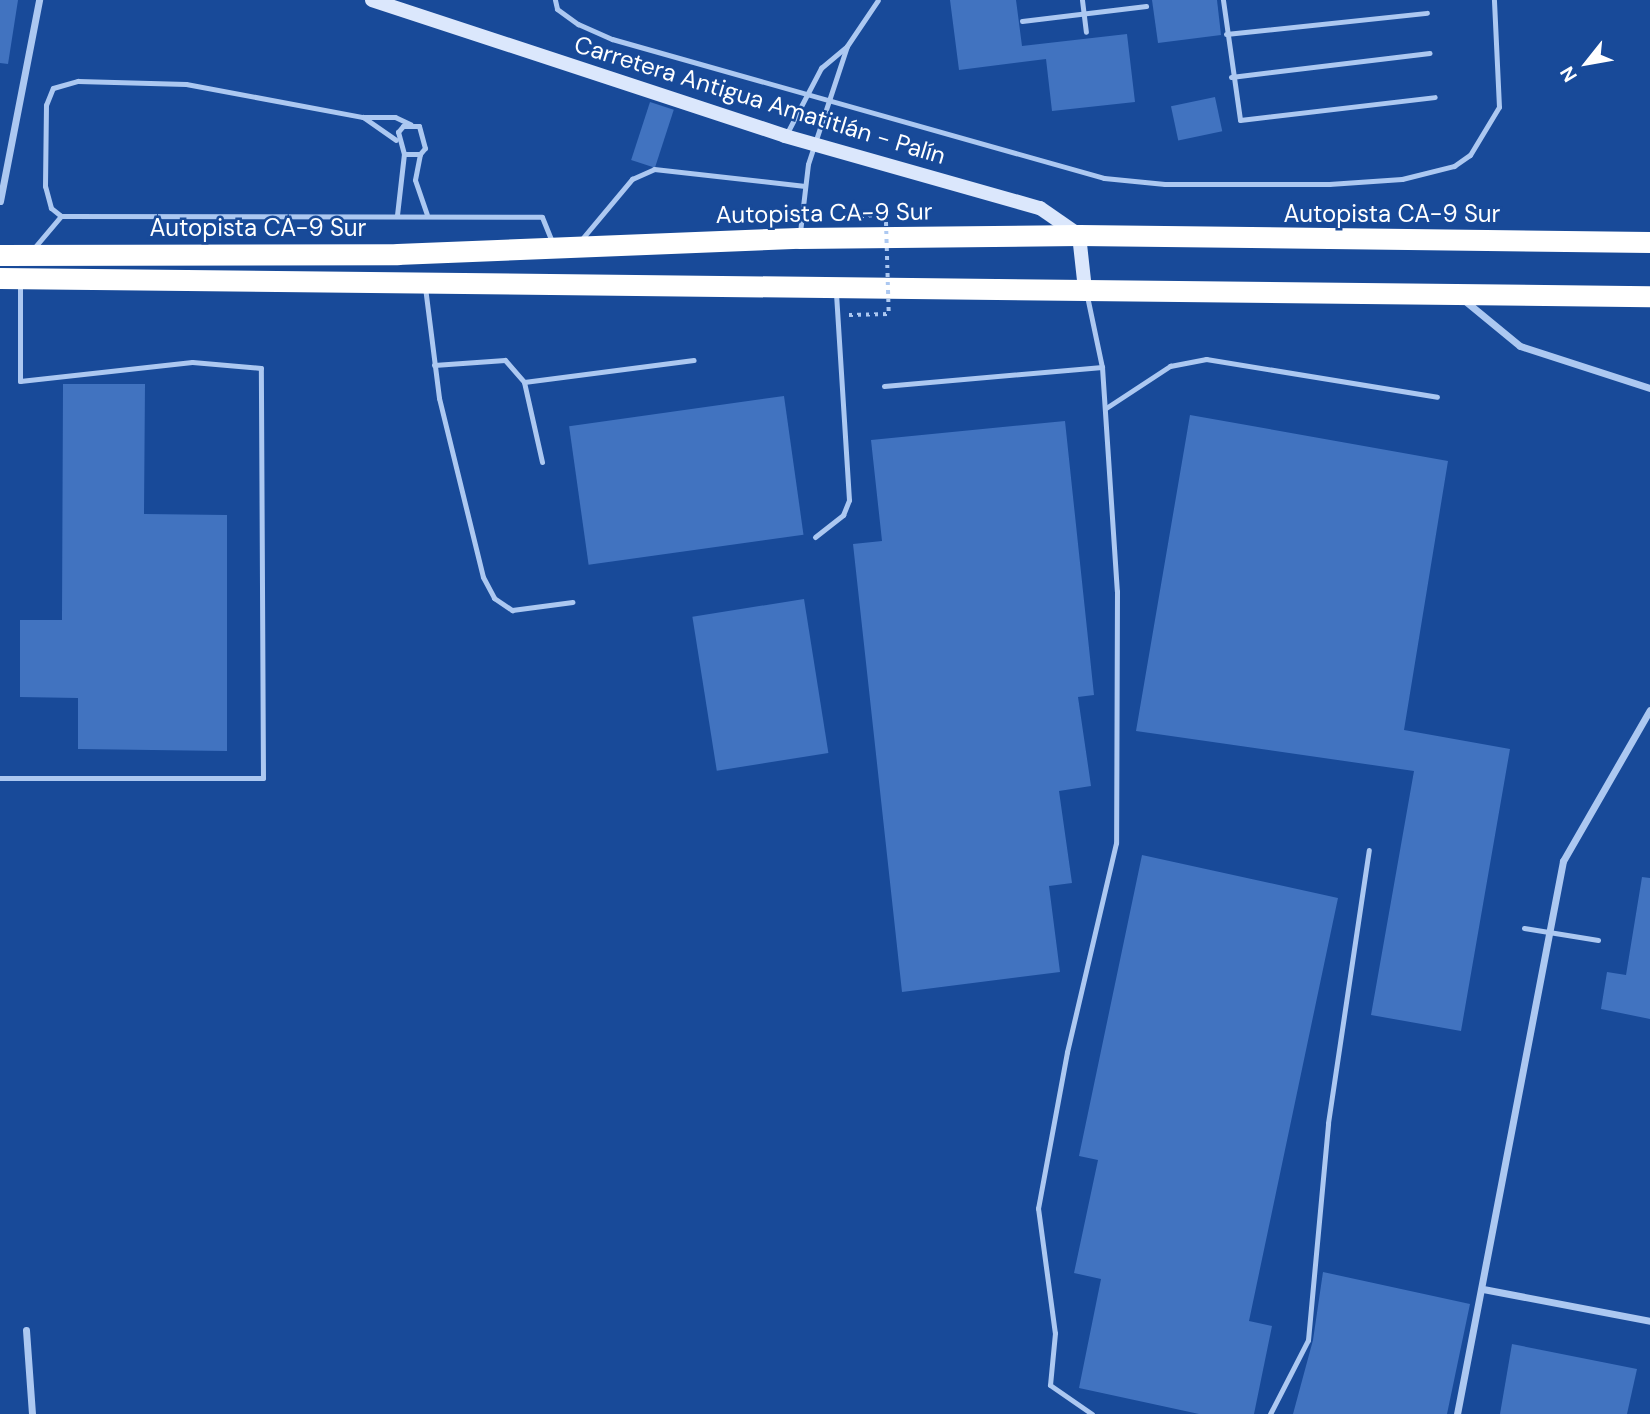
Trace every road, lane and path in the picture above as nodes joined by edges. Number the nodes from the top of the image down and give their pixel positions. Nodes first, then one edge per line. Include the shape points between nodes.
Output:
1 (39, 0) edge
2 (372, 0) edge
3 (555, 0) edge
4 (878, 0) edge
5 (1082, 0) edge
6 (1223, 0) edge
7 (1494, 0) edge
8 (1146, 6) dead end
9 (1084, 13) junction
10 (1427, 13) dead end
11 (1022, 21) dead end
12 (1086, 32) dead end
13 (1226, 34) junction
14 (847, 46) junction
15 (1430, 53) dead end
16 (1231, 77) junction
17 (803, 96) junction
18 (1435, 97) dead end
19 (830, 103) junction
20 (363, 117) junction
21 (411, 124) junction
22 (785, 136) junction
23 (396, 140) junction
24 (815, 145) junction
25 (404, 154) junction
26 (420, 154) junction
27 (805, 186) junction
28 (0, 201) edge
29 (427, 214) junction
30 (397, 215) junction
31 (61, 216) junction
32 (843, 216) dead end
33 (1079, 235) junction
34 (799, 238) junction
35 (1650, 242) edge
36 (565, 248) junction
37 (0, 255) edge
38 (28, 255) junction
39 (10, 278) edge
40 (425, 284) junction
41 (836, 289) junction
42 (1086, 289) junction
43 (1452, 290) junction
44 (1650, 296) edge
45 (846, 316) dead end
46 (694, 360) dead end
47 (435, 365) junction
48 (1102, 367) junction
49 (524, 382) junction
50 (884, 386) dead end
51 (1650, 388) edge
52 (1437, 397) dead end
53 (1106, 408) junction
54 (542, 461) dead end
55 (815, 537) dead end
56 (572, 602) dead end
57 (1650, 710) edge
58 (0, 778) edge
59 (1369, 850) dead end
60 (1524, 928) dead end
61 (1549, 932) junction
62 (1598, 940) dead end
63 (1483, 1289) junction
64 (1650, 1321) edge
65 (26, 1330) dead end
66 (32, 1414) edge
67 (1093, 1414) edge
68 (1270, 1414) edge
69 (1457, 1414) edge

1 - 28 street
2 - 22 main road, Carretera Antigua Amatitlán - Palín
3 - 17 lane via 557,9 578,24 612,39
4 - 14 lane
5 - 9 lane
6 - 13 lane
7 - 19 lane via 1499,107 1470,155 1430,175 1329,184 1165,184 1104,178
8 - 9 lane
9 - 11 lane
9 - 12 lane
10 - 13 lane
13 - 16 lane
14 - 17 lane via 821,68
14 - 19 lane
15 - 16 lane
16 - 18 lane via 1238,117 1251,122
17 - 19 lane
17 - 22 lane
19 - 24 lane
20 - 21 lane via 395,117
20 - 23 lane
20 - 31 lane via 186,84 78,81 53,88 46,105 46,186 51,208
21 - 23 lane via 403,126
21 - 26 lane via 419,126 427,140
22 - 24 main road, Carretera Antigua Amatitlán - Palín
23 - 25 lane
24 - 27 lane
24 - 33 main road, Carretera Antigua Amatitlán - Palín via 1030,205
25 - 26 lane
25 - 30 lane
26 - 29 lane via 415,180
27 - 34 lane
27 - 36 lane via 654,169 632,179
29 - 30 lane
29 - 36 lane via 542,217
30 - 31 lane
31 - 38 lane
32 - 45 path, bridge via 886,214 889,314
33 - 34 highway, Autopista CA-9 Sur
33 - 35 highway, Autopista CA-9 Sur
33 - 42 main road
34 - 36 highway, Autopista CA-9 Sur
36 - 38 highway, Autopista CA-9 Sur
37 - 38 highway, Autopista CA-9 Sur
39 - 40 highway, Autopista CA-9 Sur
39 - 58 lane via 20,381 192,362 261,368 263,778
40 - 41 highway, Autopista CA-9 Sur
40 - 47 lane
41 - 42 highway, Autopista CA-9 Sur
41 - 55 lane via 849,500 843,515
42 - 43 highway, Autopista CA-9 Sur
42 - 48 lane
43 - 44 highway, Autopista CA-9 Sur
43 - 51 street via 1520,346 1585,372
46 - 49 lane
47 - 49 lane via 505,360
47 - 56 lane via 483,578 494,598 512,610
48 - 50 lane
48 - 53 lane
49 - 54 lane
52 - 53 lane via 1206,359 1170,366
53 - 67 lane via 1117,591 1116,843 1067,1052 1038,1208 1055,1333 1050,1385
57 - 61 street via 1573,838
59 - 68 lane via 1328,1124 1308,1340
60 - 61 lane
61 - 62 lane
61 - 63 street
63 - 64 street
63 - 69 street
65 - 66 street

